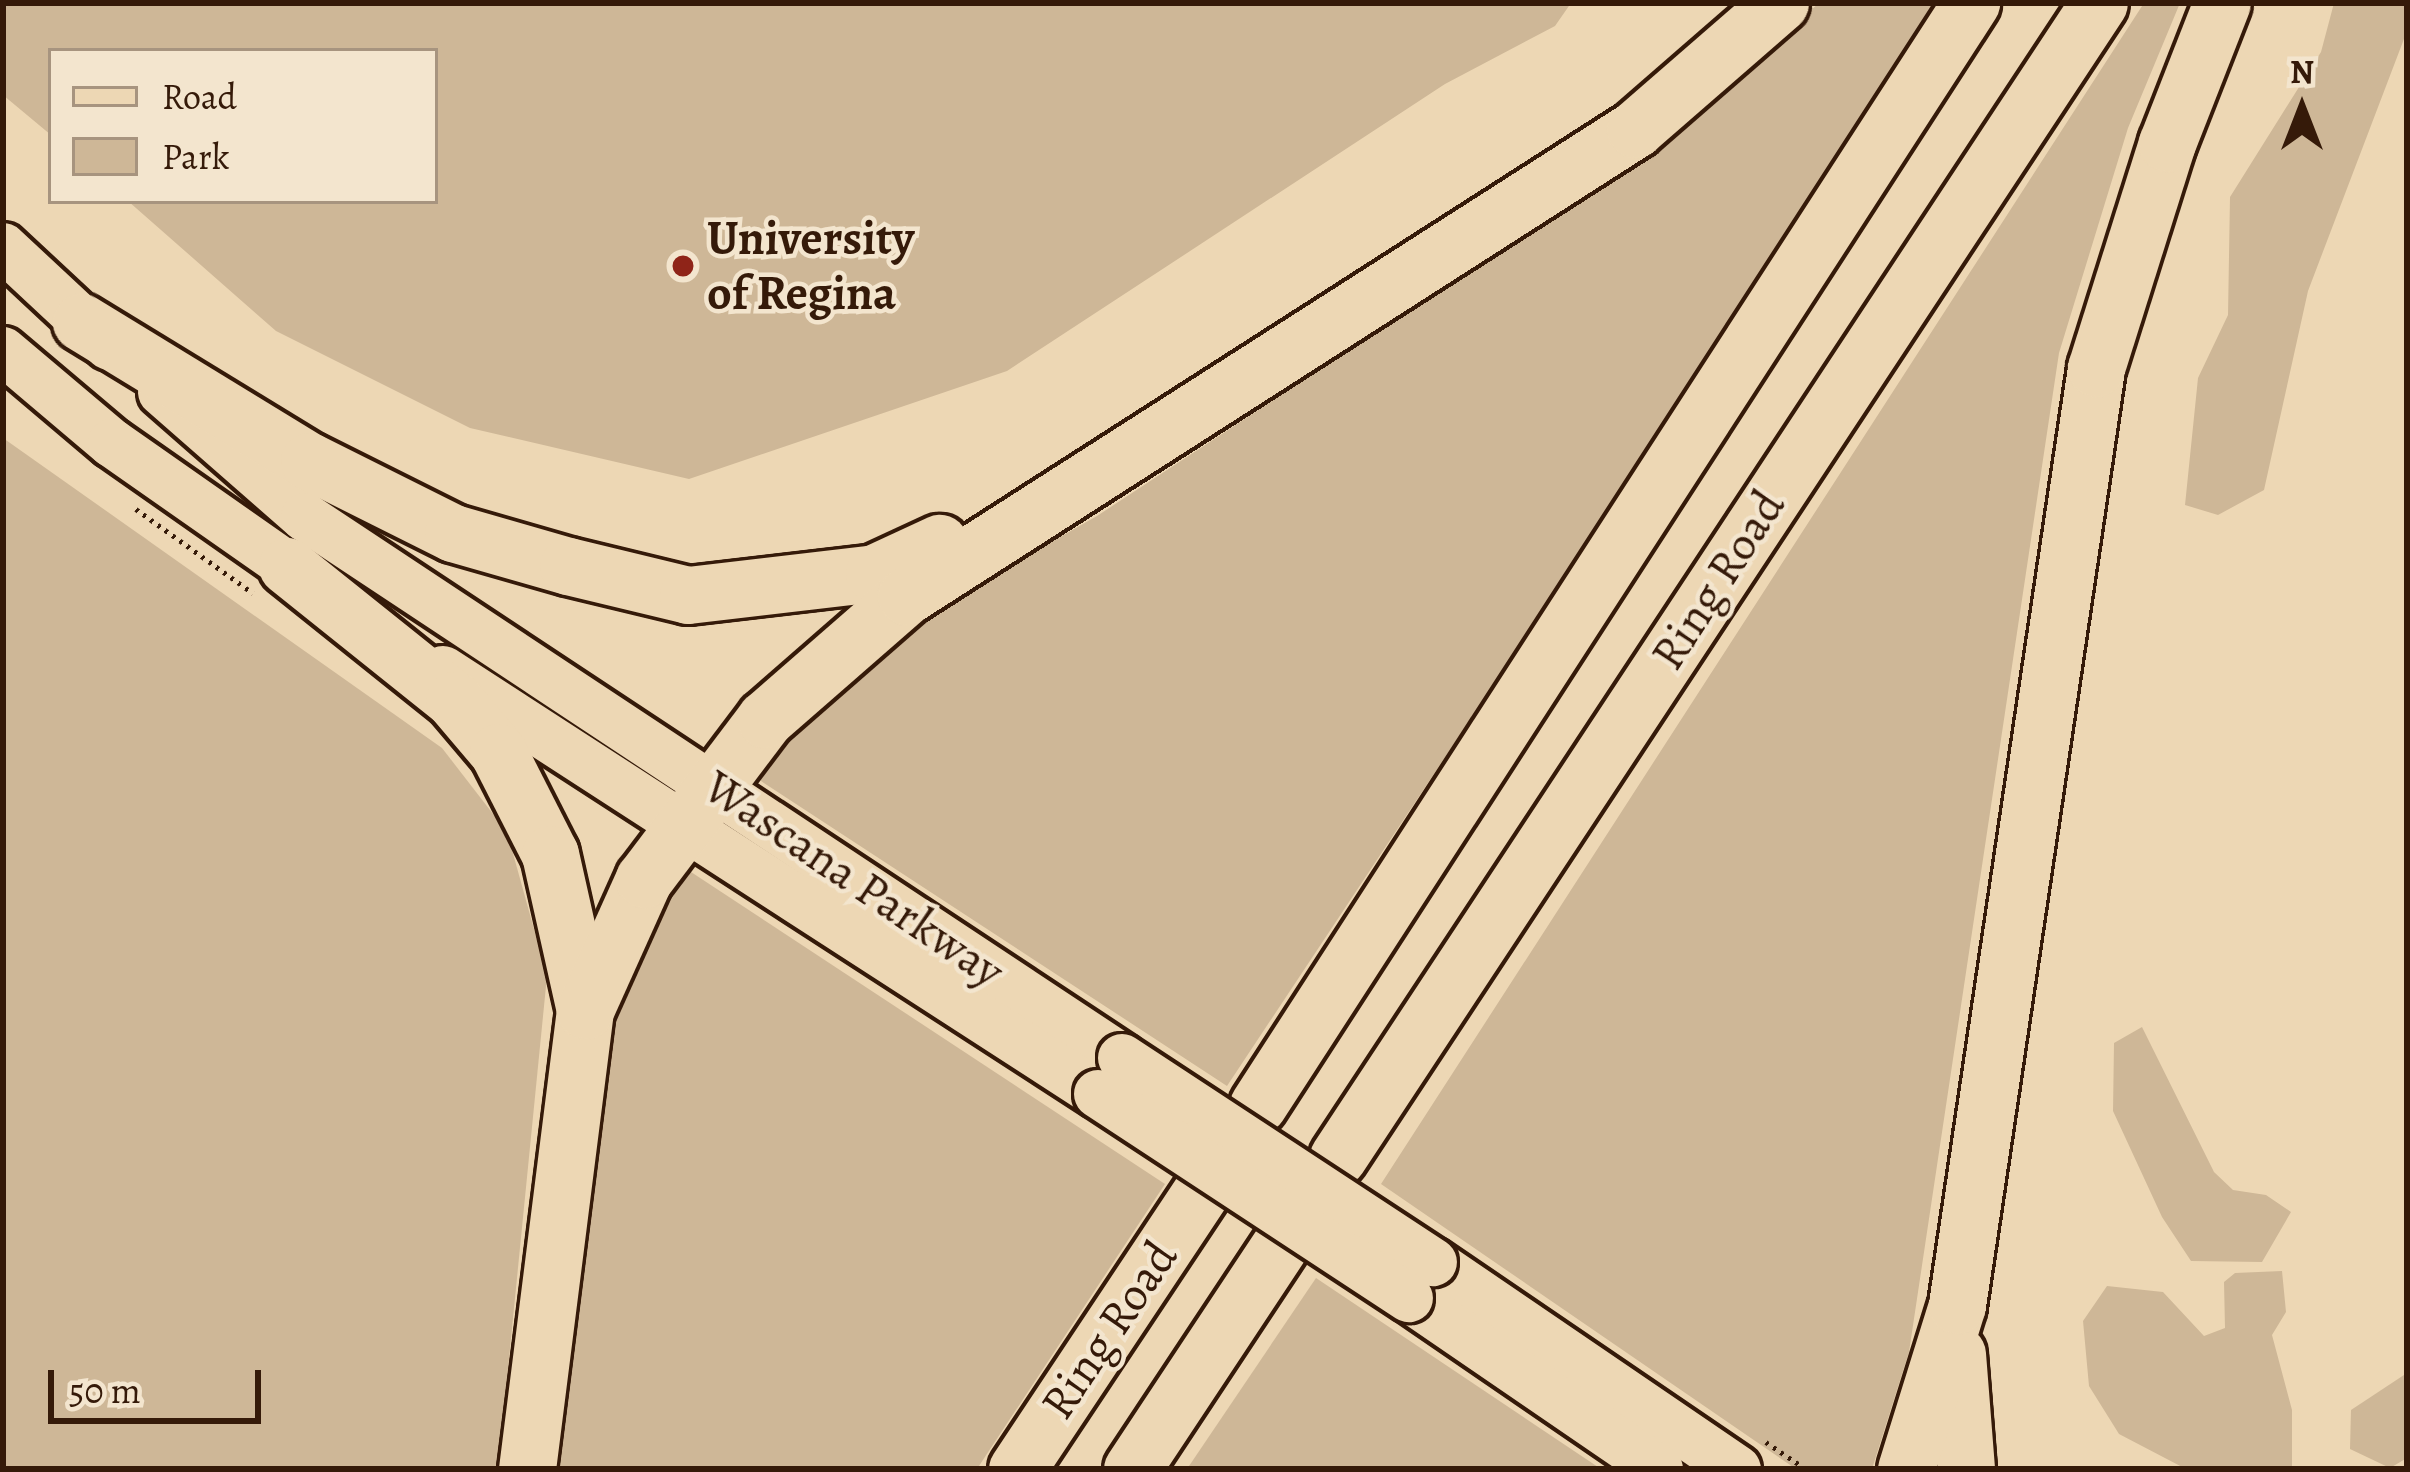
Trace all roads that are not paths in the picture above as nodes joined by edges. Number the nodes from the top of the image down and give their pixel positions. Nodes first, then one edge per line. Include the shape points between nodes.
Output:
1 (1780, 3) edge
2 (1971, 3) edge
3 (2099, 3) edge
4 (2222, 3) edge
5 (3, 215) edge
6 (14, 259) edge
7 (81, 322) junction
8 (3, 351) edge
9 (1117, 460) junction
10 (287, 566) junction
11 (697, 806) junction
12 (585, 1010) junction
13 (1258, 1105) dead end
14 (1338, 1157) dead end
15 (1202, 1192) dead end
16 (1281, 1244) dead end
17 (1421, 1280) junction
18 (1957, 1305) junction
19 (526, 1469) edge
20 (1017, 1469) edge
21 (1132, 1469) edge
22 (1659, 1469) edge
23 (1737, 1469) edge
24 (1906, 1469) edge
25 (1966, 1469) edge

1 - 9 highway via 1635,129
2 - 13 highway, Ring Road
3 - 14 highway, Ring Road
4 - 18 highway via 2167,143 2096,368
5 - 6 main road
6 - 7 main road, Wascana Parkway
7 - 9 highway via 309,461 454,533 688,595 874,573
7 - 11 main road, Wascana Parkway via 305,517
8 - 10 main road, Wascana Parkway via 112,442
9 - 11 highway via 905,596 765,719
10 - 11 main road, Wascana Parkway
10 - 12 highway via 454,700 498,752 550,854
11 - 12 highway via 644,879
11 - 17 main road, Wascana Parkway, bridge
12 - 19 highway
15 - 20 highway, Ring Road
16 - 21 highway, Ring Road
17 - 22 main road, Wascana Parkway
17 - 23 main road, Wascana Parkway
18 - 24 highway
18 - 25 highway

